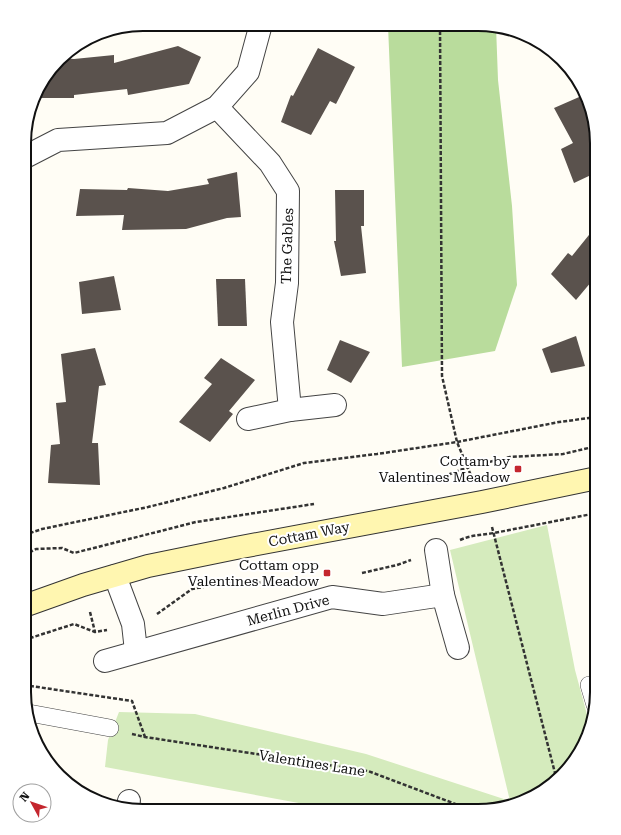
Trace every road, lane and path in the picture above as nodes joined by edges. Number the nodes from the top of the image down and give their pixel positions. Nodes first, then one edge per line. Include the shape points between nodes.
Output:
1 (259, 31) edge
2 (440, 31) edge
3 (217, 107) junction
4 (31, 154) edge
5 (335, 405) dead end
6 (290, 410) junction
7 (590, 418) edge
8 (248, 419) dead end
9 (457, 442) junction
10 (590, 448) edge
11 (468, 467) junction
12 (590, 479) edge
13 (426, 484) dead end
14 (315, 504) dead end
15 (31, 533) edge
16 (494, 533) dead end
17 (436, 550) dead end
18 (31, 552) edge
19 (115, 576) junction
20 (443, 595) junction
21 (31, 601) edge
22 (458, 648) dead end
23 (136, 651) junction
24 (105, 661) dead end
25 (589, 685) dead end
26 (590, 688) edge
27 (33, 714) edge
28 (110, 728) dead end
29 (145, 737) dead end
30 (555, 773) edge
31 (456, 804) edge

1 - 3 street via 248,72
2 - 9 path via 442,376
3 - 4 street via 167,133 58,140
3 - 6 street, The Gables via 270,163 288,191 287,283 282,322
5 - 6 street
6 - 8 street
7 - 9 path
9 - 11 path
9 - 15 path via 304,463 224,488
10 - 11 path via 563,454 510,457
11 - 13 path
12 - 19 main road, Cottam Way via 236,548 148,566
14 - 18 path via 196,522 74,553 62,548
16 - 30 path
17 - 20 street
19 - 21 main road, Cottam Way
19 - 23 street via 133,624
20 - 22 street
20 - 23 street, Merlin Drive via 383,604 332,597
23 - 24 street, Merlin Drive
25 - 26 lane
27 - 28 lane
29 - 31 path, Valentines Lane via 368,770

